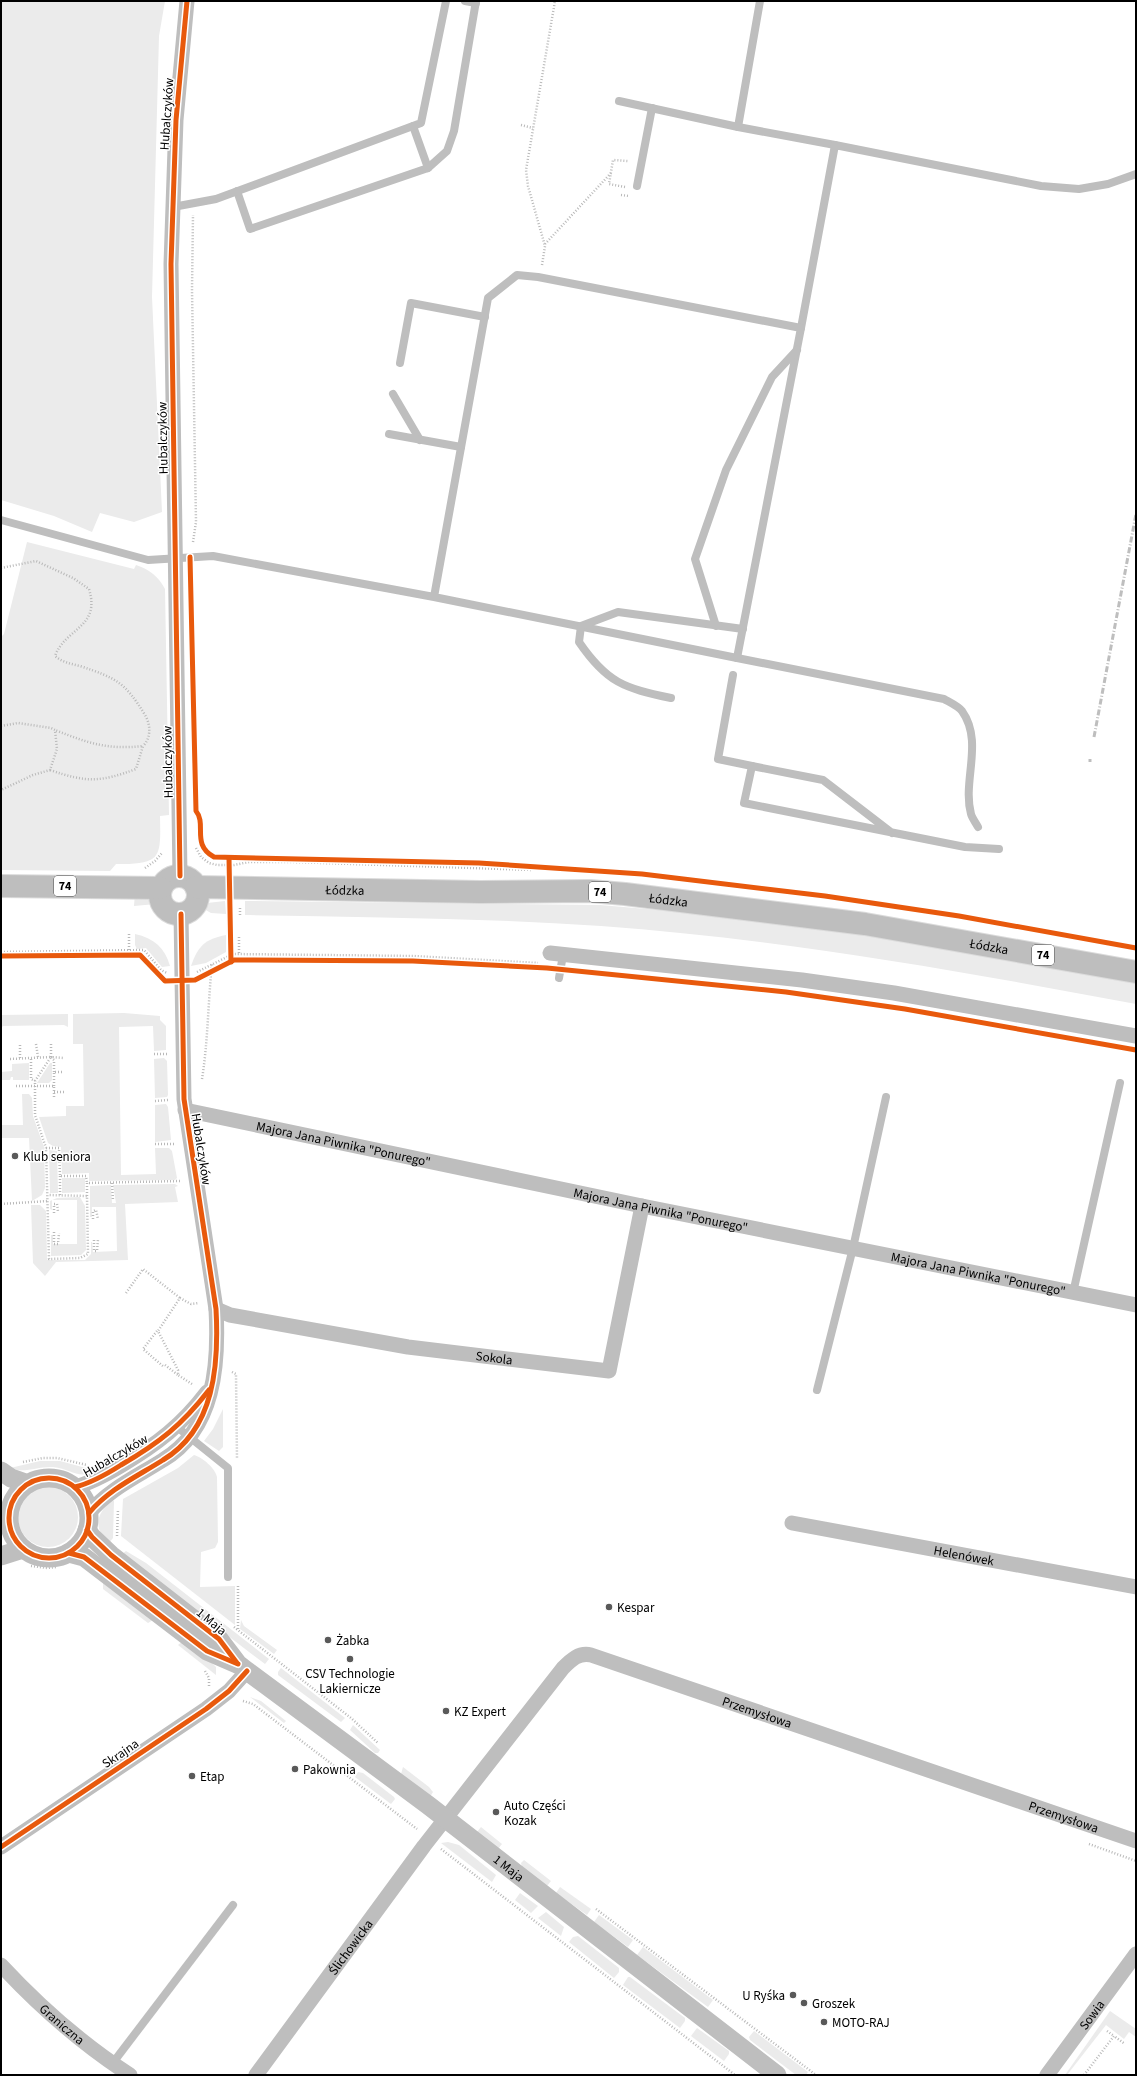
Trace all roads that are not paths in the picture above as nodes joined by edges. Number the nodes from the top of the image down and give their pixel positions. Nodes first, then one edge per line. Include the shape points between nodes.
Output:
1 (187, 1) edge
2 (446, 1) edge
3 (465, 1) edge
4 (760, 1) edge
5 (476, 2) edge
6 (618, 101) dead end
7 (652, 108) junction
8 (413, 126) junction
9 (738, 127) junction
10 (835, 145) junction
11 (428, 168) junction
12 (1136, 174) edge
13 (635, 187) road end
14 (237, 191) junction
15 (173, 207) junction
16 (485, 317) junction
17 (801, 328) junction
18 (797, 350) junction
19 (400, 363) dead end
20 (393, 394) dead end
21 (389, 434) dead end
22 (420, 440) junction
23 (461, 448) junction
24 (1, 520) edge
25 (181, 558) junction
26 (434, 597) junction
27 (581, 626) junction
28 (716, 626) junction
29 (743, 629) junction
30 (737, 658) junction
31 (732, 675) dead end
32 (671, 698) dead end
33 (752, 766) junction
34 (978, 827) dead end
35 (892, 833) junction
36 (999, 849) dead end
37 (188, 881) junction
38 (1, 886) edge
39 (161, 888) junction
40 (181, 914) junction
41 (559, 964) road end
42 (1136, 972) edge
43 (1136, 1036) edge
44 (1120, 1083) dead end
45 (886, 1097) dead end
46 (185, 1110) junction
47 (642, 1206) junction
48 (852, 1248) junction
49 (1073, 1293) junction
50 (1136, 1305) edge
51 (216, 1309) junction
52 (212, 1385) junction
53 (817, 1390) dead end
54 (177, 1427) junction
55 (190, 1438) junction
56 (1, 1471) edge
57 (28, 1484) junction
58 (74, 1487) junction
59 (5, 1514) edge
60 (88, 1521) junction
61 (792, 1523) dead end
62 (1, 1556) edge
63 (24, 1557) junction
64 (65, 1560) junction
65 (228, 1577) dead end
66 (1136, 1587) edge
67 (242, 1668) junction
68 (446, 1819) junction
69 (1136, 1841) edge
70 (1, 1847) edge
71 (232, 1905) dead end
72 (1136, 1954) edge
73 (1, 1965) edge
74 (112, 2064) junction
75 (130, 2075) edge
76 (256, 2075) edge
77 (777, 2075) edge
78 (1047, 2075) edge

1 - 15 street, Hubalczyków via 176,120
2 - 8 lane via 421,123
3 - 5 lane
4 - 9 lane
5 - 11 lane via 454,131 446,151
6 - 7 lane
7 - 9 lane
7 - 13 lane
8 - 11 lane
8 - 14 lane
9 - 10 lane
10 - 12 lane via 1041,186 1079,189 1108,184
10 - 17 lane
11 - 14 lane via 250,229
14 - 15 lane via 216,199
15 - 25 street, Hubalczyków via 170,264
16 - 17 lane via 488,298 517,275
16 - 19 lane via 411,303
16 - 23 lane
17 - 18 lane
18 - 28 lane via 772,377 726,470 695,559
18 - 29 lane
20 - 22 lane
21 - 22 lane
22 - 23 lane
23 - 26 lane
24 - 25 lane via 148,560
25 - 26 lane via 213,556
25 - 37 street, Hubalczyków
26 - 27 lane
27 - 28 lane via 618,612
27 - 30 lane
27 - 32 lane via 579,642 611,679 636,690
28 - 29 lane
29 - 30 lane
30 - 34 lane via 944,699 961,710 971,730 970,802 971,814
31 - 33 lane via 718,760
33 - 35 lane via 823,780
33 - 35 lane via 744,803
35 - 36 lane via 965,847
37 - 39 main road, 74 via 166,881
37 - 40 main road via 198,896 196,904
37 - 42 main road, Łódzka / 74 via 230,887 480,892 590,891 625,894 865,924
38 - 39 main road, 74
39 - 40 main road via 160,897 164,906 171,912
40 - 46 street, Hubalczyków
41 - 43 street via 802,980 894,993
44 - 49 lane
45 - 48 lane
46 - 47 street, Majora Jana Piwnika "Ponurego"
46 - 51 street, Hubalczyków
47 - 48 street, Majora Jana Piwnika "Ponurego"
47 - 51 street, Sokola via 608,1371 408,1347 230,1315
48 - 49 street, Majora Jana Piwnika "Ponurego"
48 - 53 lane
49 - 50 street, Majora Jana Piwnika "Ponurego"
51 - 52 street, Hubalczyków via 218,1342
52 - 54 street, Hubalczyków
52 - 55 street, Hubalczyków via 203,1416
54 - 55 lane
54 - 58 street, Hubalczyków via 152,1447 108,1474
55 - 60 street, Hubalczyków via 166,1459 98,1502
55 - 65 lane via 228,1468
56 - 57 street
57 - 58 street via 52,1478
57 - 59 street via 17,1493
58 - 60 street via 81,1494
59 - 63 street via 11,1533
60 - 64 street via 80,1543
60 - 67 street, 1 Maja via 92,1537 111,1555 219,1639
61 - 66 street, Helenówek
62 - 63 street
63 - 64 street via 33,1555
64 - 67 street, 1 Maja via 84,1557 207,1651
67 - 68 street, 1 Maja
67 - 70 street, Skrajna via 229,1690 206,1709
68 - 69 street, Przemysłowa via 563,1668 578,1655 586,1654
68 - 76 street, Ślichowicka
68 - 77 street, 1 Maja
71 - 74 lane
72 - 78 street, Sowia
73 - 74 street, Graniczna via 34,2000
74 - 75 street, Graniczna

